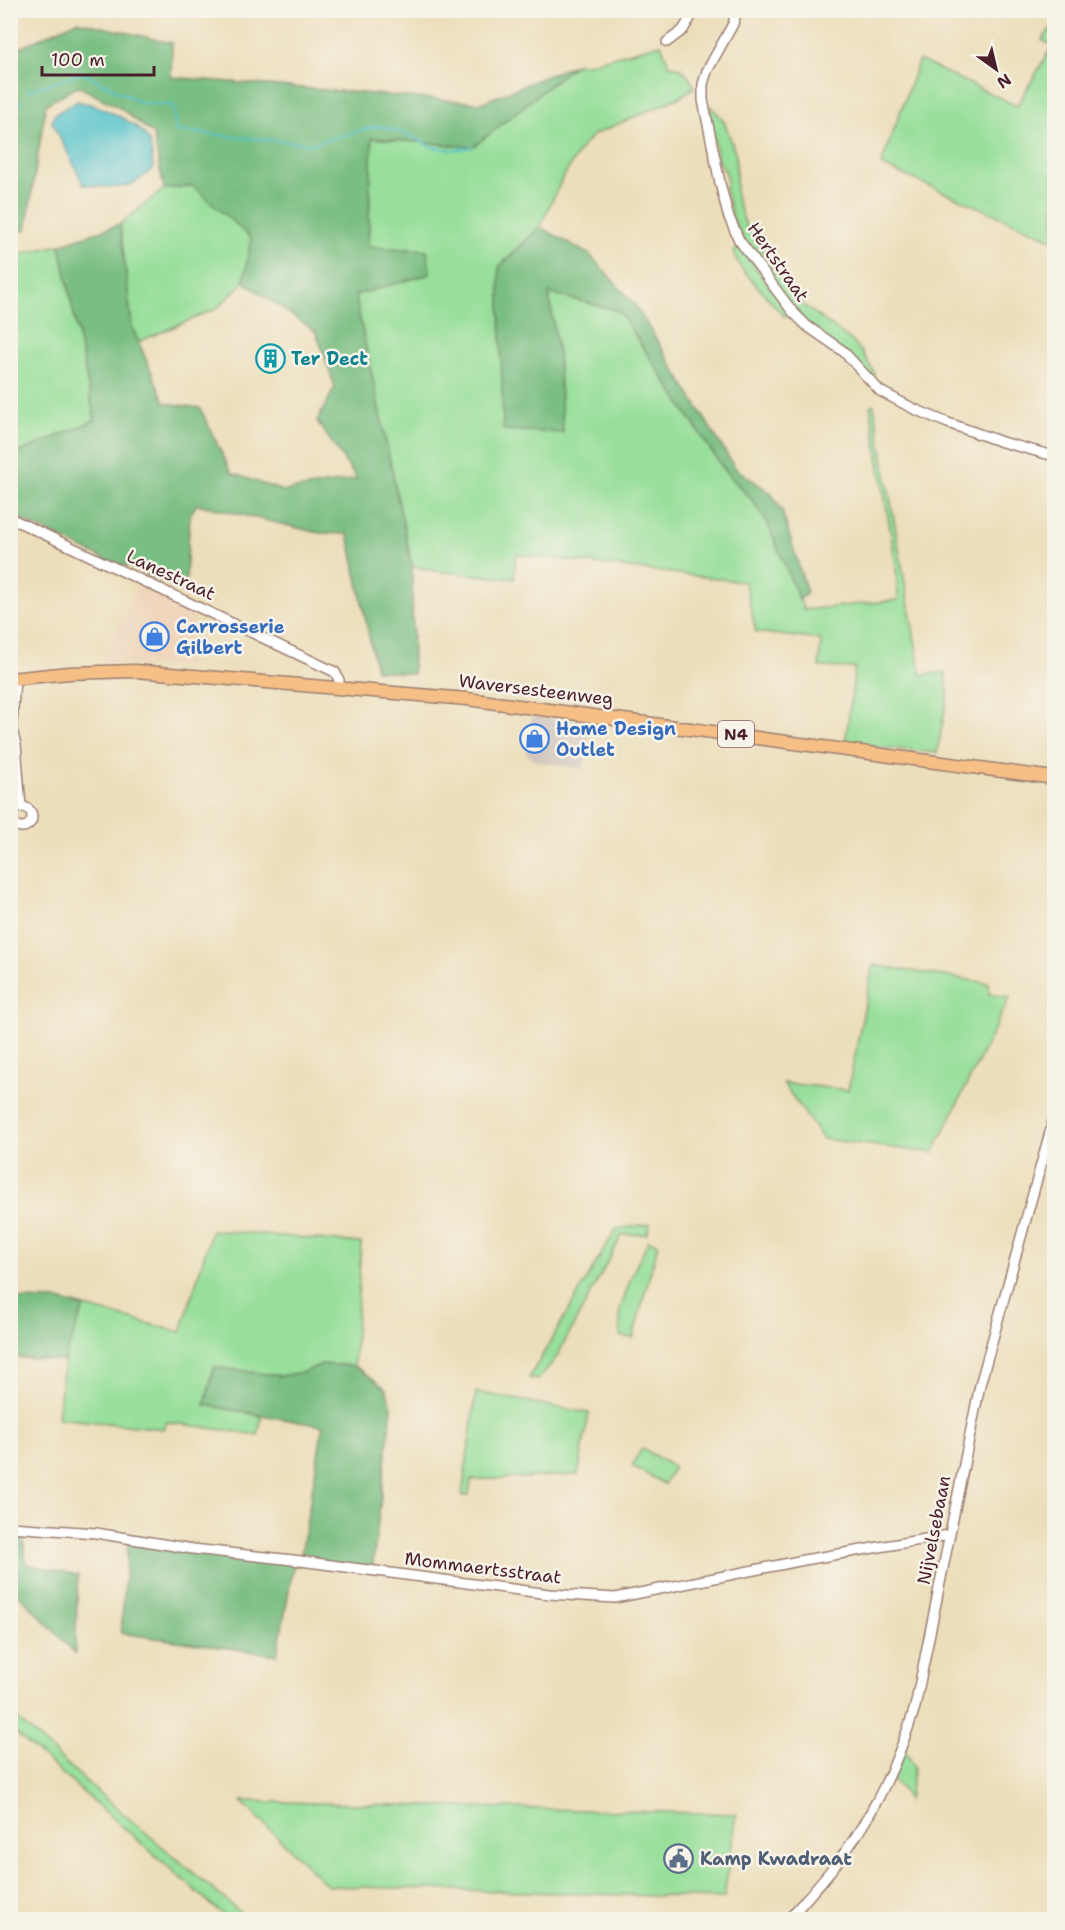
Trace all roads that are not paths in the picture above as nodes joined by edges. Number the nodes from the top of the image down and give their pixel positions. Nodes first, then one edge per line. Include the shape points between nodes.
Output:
1 (695, 10) edge
2 (737, 10) edge
3 (667, 42) dead end
4 (1054, 456) edge
5 (10, 518) edge
6 (13, 678) edge
7 (339, 687) junction
8 (11, 723) edge
9 (13, 746) edge
10 (1054, 778) edge
11 (21, 807) junction
12 (12, 815) edge
13 (1054, 1118) edge
14 (10, 1527) edge
15 (949, 1535) junction
16 (788, 1920) edge

1 - 3 street via 683,30
2 - 4 street, Hertstraat via 707,71 703,100 728,215 739,240 792,312 843,351 880,390 959,427
5 - 7 street, Lanestraat via 335,672
6 - 7 main road, Waversesteenweg / N4 via 130,671
6 - 8 street
7 - 10 main road, Waversesteenweg / N4 via 467,699
8 - 9 street
9 - 11 street
11 - 12 street
11 - 12 street via 32,814 27,825 15,824
13 - 15 street, Nijvelsebaan via 980,1385
14 - 15 street, Mommaertsstraat via 96,1533 194,1550 549,1594 615,1598
15 - 16 street, Nijvelsebaan via 915,1707 903,1746 863,1827

